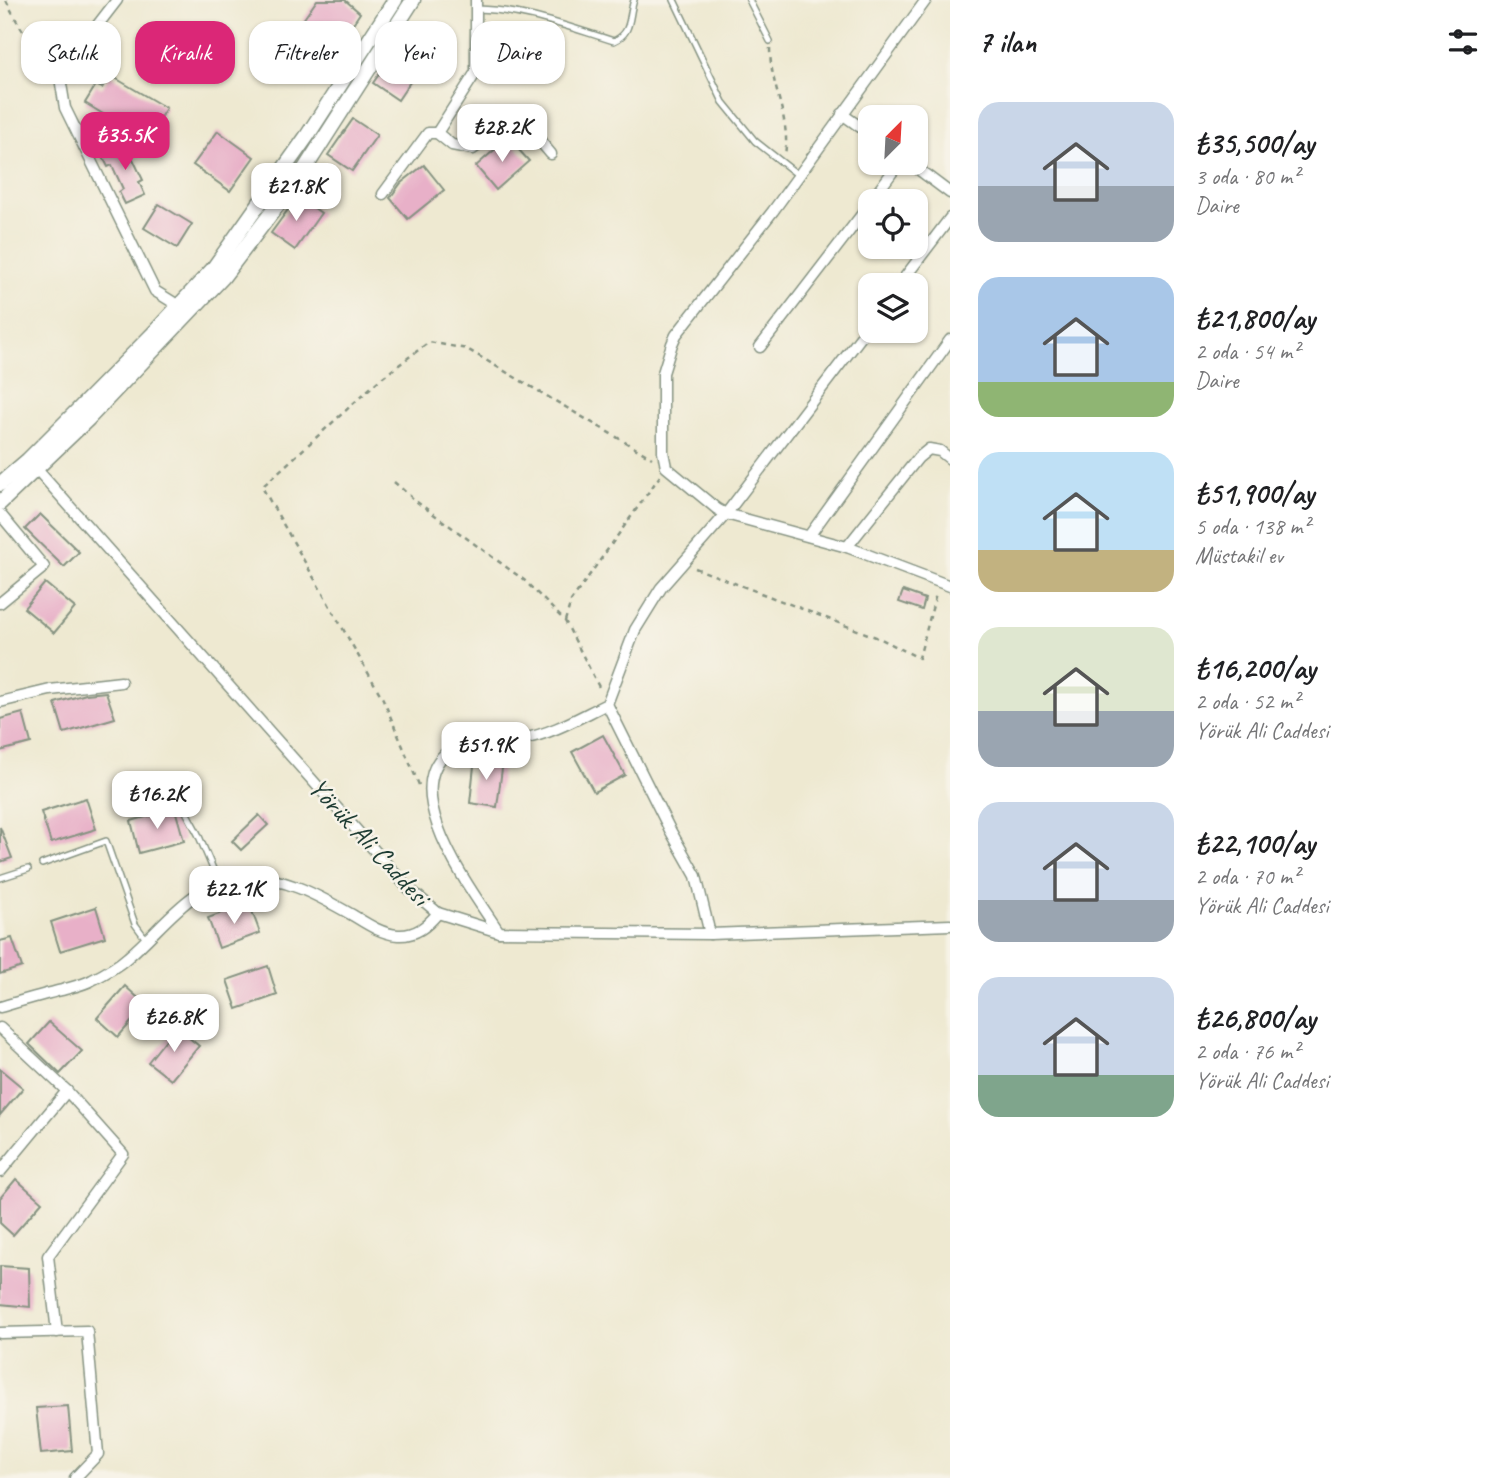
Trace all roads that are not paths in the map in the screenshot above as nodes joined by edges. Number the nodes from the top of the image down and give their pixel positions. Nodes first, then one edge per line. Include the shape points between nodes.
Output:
1 (117, 0) edge
2 (395, 0) edge
3 (414, 0) edge
4 (634, 0) edge
5 (674, 0) edge
6 (750, 0) edge
7 (926, 0) edge
8 (477, 5) edge
9 (770, 41) road end
10 (842, 114) junction
11 (858, 125) edge
12 (438, 133) junction
13 (551, 154) dead end
14 (799, 174) junction
15 (925, 175) edge
16 (950, 193) edge
17 (383, 194) dead end
18 (950, 218) edge
19 (858, 219) edge
20 (909, 273) edge
21 (179, 306) junction
22 (950, 340) edge
23 (858, 341) edge
24 (760, 348) dead end
25 (950, 459) edge
26 (32, 465) junction
27 (0, 484) edge
28 (0, 503) edge
29 (0, 514) edge
30 (726, 514) junction
31 (809, 536) junction
32 (847, 547) junction
33 (945, 584) edge
34 (0, 604) edge
35 (121, 682) dead end
36 (0, 702) edge
37 (607, 704) junction
38 (177, 795) dead end
39 (42, 864) dead end
40 (28, 869) dead end
41 (0, 878) edge
42 (219, 883) junction
43 (438, 913) junction
44 (950, 925) edge
45 (499, 932) junction
46 (710, 934) junction
47 (146, 939) junction
48 (0, 1007) edge
49 (0, 1028) edge
50 (66, 1091) junction
51 (0, 1172) edge
52 (57, 1332) junction
53 (0, 1333) edge
54 (75, 1478) edge

1 - 21 street via 66,65 61,84 65,108 155,291
2 - 21 street via 307,136 213,269
3 - 26 street via 304,170 222,278 88,419
4 - 8 lane via 629,29 614,41 535,15
5 - 14 lane via 723,102 755,141
6 - 9 lane
7 - 10 street
8 - 12 street via 476,72
10 - 11 street
10 - 14 street
12 - 13 street via 452,145 473,149 519,116
12 - 17 street via 428,133
14 - 30 street via 676,335 663,373 666,467
15 - 16 street
18 - 20 street
19 - 24 street
21 - 26 street
22 - 31 street
23 - 30 street
25 - 32 street via 929,449 918,458
26 - 27 street
26 - 28 street
26 - 43 street, Yörük Ali Caddesi via 407,887
29 - 34 street via 44,566
30 - 31 street
30 - 37 street via 661,588 635,630
31 - 32 street
32 - 33 street
35 - 36 street via 50,690
37 - 45 street via 540,735 460,744 444,755 434,771 433,817 454,862
37 - 46 street via 696,876
38 - 42 lane
39 - 47 lane via 106,841 135,924
40 - 41 lane
42 - 43 street, Yörük Ali Caddesi via 239,878 279,881 397,935 419,931
42 - 47 street, Yörük Ali Caddesi via 202,890
43 - 45 street
44 - 46 street
45 - 46 street
47 - 48 street, Yörük Ali Caddesi via 128,958 90,982
49 - 50 street
50 - 51 street
50 - 52 street via 123,1154 48,1256
52 - 53 street
52 - 54 street via 87,1331 98,1454

